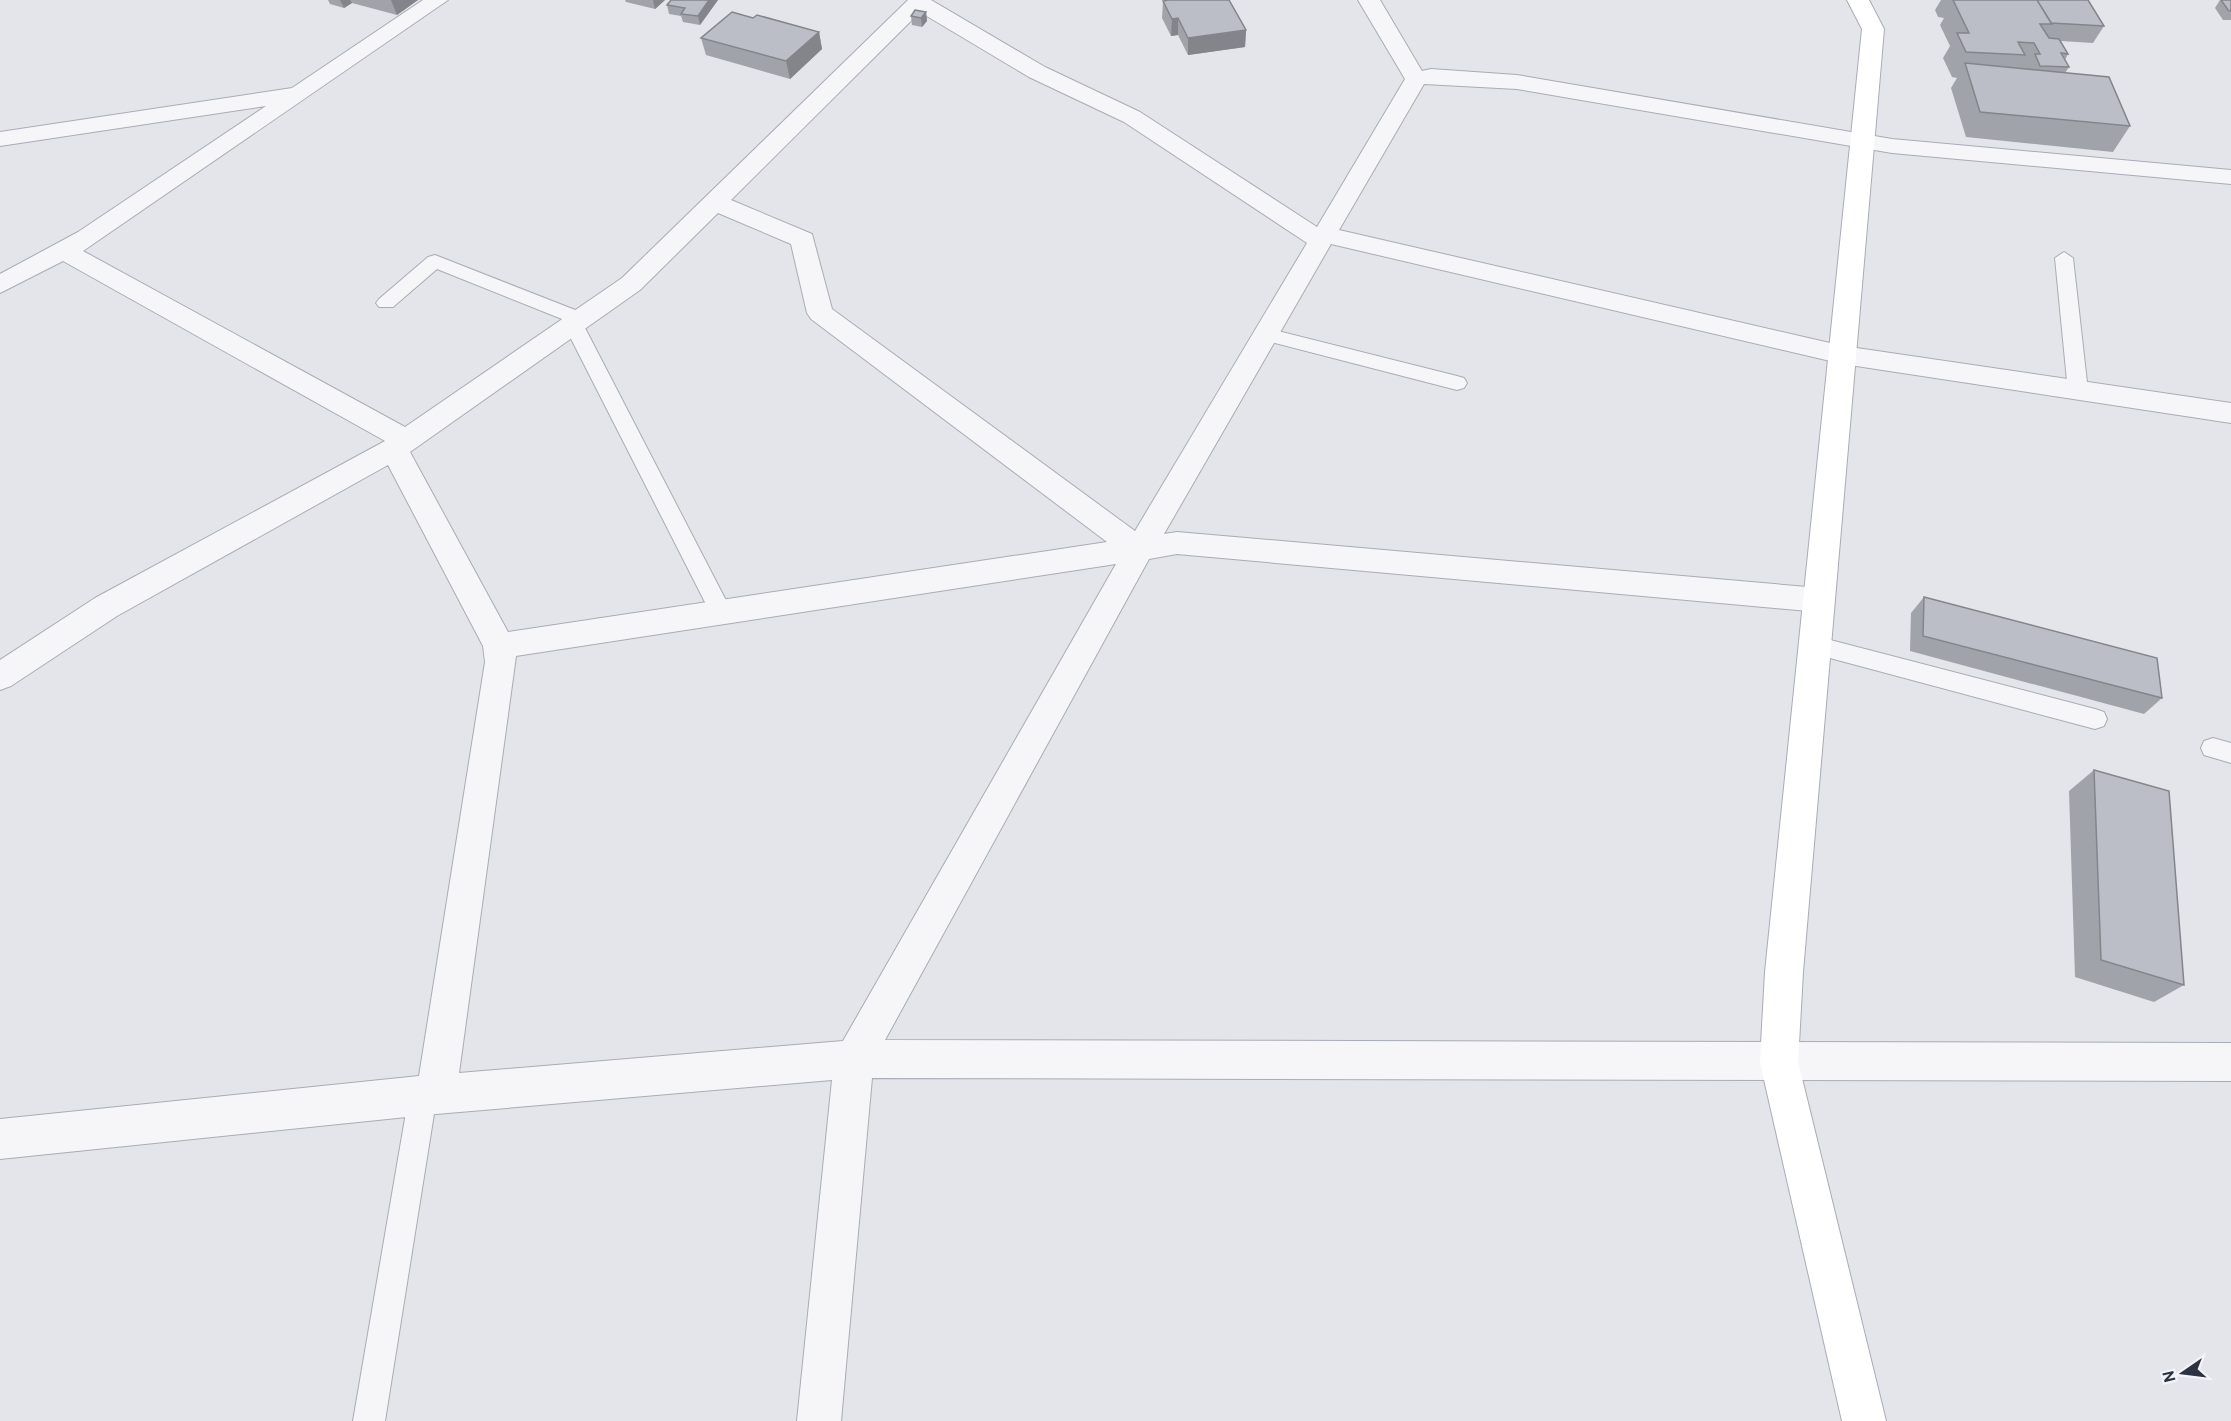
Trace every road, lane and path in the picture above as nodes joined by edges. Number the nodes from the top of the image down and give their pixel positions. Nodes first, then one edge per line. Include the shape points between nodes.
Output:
1 (437, 0) edge
2 (1369, 0) edge
3 (1858, 0) edge
4 (919, 1) edge
5 (1416, 79) junction
6 (301, 94) junction
7 (0, 139) edge
8 (1863, 141) junction
9 (2231, 177) edge
10 (714, 202) junction
11 (1323, 238) junction
12 (64, 251) junction
13 (2064, 258) dead end
14 (0, 285) edge
15 (386, 303) dead end
16 (577, 322) junction
17 (1266, 334) junction
18 (1843, 355) junction
19 (1457, 383) dead end
20 (2078, 391) junction
21 (2231, 413) edge
22 (400, 445) junction
23 (1139, 550) junction
24 (1819, 600) junction
25 (721, 612) junction
26 (499, 645) junction
27 (1815, 645) junction
28 (0, 677) edge
29 (2095, 719) dead end
30 (854, 1059) junction
31 (1779, 1062) junction
32 (2231, 1062) edge
33 (430, 1095) junction
34 (0, 1139) edge
35 (369, 1421) edge
36 (819, 1421) edge
37 (1864, 1421) edge

1 - 6 street
2 - 5 street
3 - 8 street via 1873,29
4 - 10 street
4 - 11 street via 1036,72 1132,117
5 - 8 street via 1431,76 1517,82
5 - 11 street
6 - 7 street
6 - 12 street
8 - 9 street
8 - 18 street
10 - 16 street via 631,284
10 - 23 street via 803,240 820,313
11 - 17 street
11 - 18 street
12 - 14 street
12 - 22 street
13 - 20 lane
15 - 16 lane via 435,261
16 - 22 street
16 - 25 lane
17 - 19 lane
17 - 23 street
18 - 20 street
18 - 24 street
20 - 21 street
22 - 26 street
22 - 28 street via 106,607
23 - 24 street via 1177,543
23 - 25 street
23 - 30 street
24 - 27 street
25 - 26 street
26 - 33 street via 501,662
27 - 29 lane
27 - 31 street
30 - 31 street
30 - 33 street
30 - 36 street
31 - 32 street
31 - 37 street
33 - 34 street
33 - 35 lane

